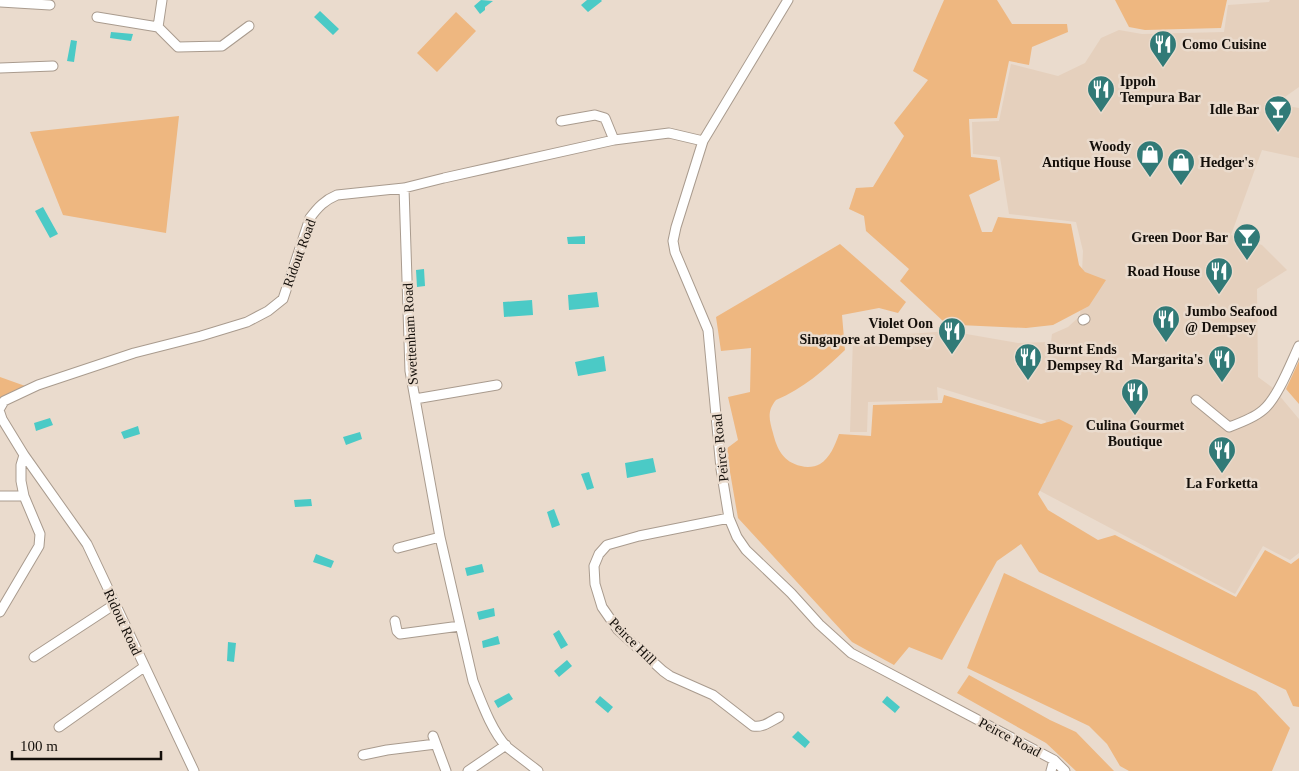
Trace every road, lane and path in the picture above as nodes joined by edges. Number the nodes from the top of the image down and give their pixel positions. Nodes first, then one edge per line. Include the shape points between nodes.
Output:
1 (162, 0) edge
2 (788, 0) edge
3 (0, 2) edge
4 (50, 6) dead end
5 (97, 17) dead end
6 (249, 26) dead end
7 (158, 27) junction
8 (53, 66) dead end
9 (0, 68) edge
10 (561, 121) dead end
11 (614, 140) junction
12 (702, 141) junction
13 (404, 188) junction
14 (1299, 346) edge
15 (497, 385) dead end
16 (415, 399) junction
17 (1196, 400) dead end
18 (0, 408) edge
19 (0, 413) edge
20 (24, 454) junction
21 (0, 496) edge
22 (24, 496) junction
23 (729, 518) junction
24 (440, 537) junction
25 (398, 548) dead end
26 (115, 604) junction
27 (0, 612) edge
28 (395, 621) dead end
29 (460, 626) junction
30 (34, 657) dead end
31 (144, 667) junction
32 (779, 716) dead end
33 (58, 727) dead end
34 (506, 745) junction
35 (363, 755) dead end
36 (1054, 760) junction
37 (194, 771) edge
38 (446, 771) edge
39 (468, 771) edge
40 (538, 771) edge
41 (1052, 771) edge
42 (1065, 771) edge

1 - 7 street
2 - 12 street, Peirce Road
3 - 4 street
5 - 7 street
6 - 7 street via 222,46 182,48
8 - 9 street
10 - 11 street via 595,114 610,126
11 - 12 street, Ridout Road via 669,133
11 - 13 street, Ridout Road
12 - 23 street, Peirce Road via 673,241 708,330 721,469
13 - 16 street, Swettenham Road via 410,371
13 - 18 street, Ridout Road via 337,195 317,207 305,230 283,299 268,311 247,322 134,353 38,385 4,401
14 - 17 street via 1272,400 1251,418 1229,427
15 - 16 street
16 - 24 street, Swettenham Road
19 - 20 street, Ridout Road
20 - 22 street via 21,473
20 - 26 street, Ridout Road via 87,544
21 - 22 street
22 - 27 street via 40,534 39,546
23 - 32 street, Peirce Hill via 608,545 594,566 595,584 602,606 618,630 670,676 713,695 753,726 759,727
23 - 36 street, Peirce Road via 737,537 751,556 851,653
24 - 25 street
24 - 29 street, Swettenham Road
26 - 30 street
26 - 31 street, Ridout Road
28 - 29 street via 400,634
29 - 34 street, Swettenham Road via 473,681
31 - 33 street
31 - 37 street, Ridout Road
34 - 39 street
34 - 40 street, Swettenham Road
35 - 38 street via 435,740
36 - 41 street, Peirce Road
36 - 42 street, Peirce Road

